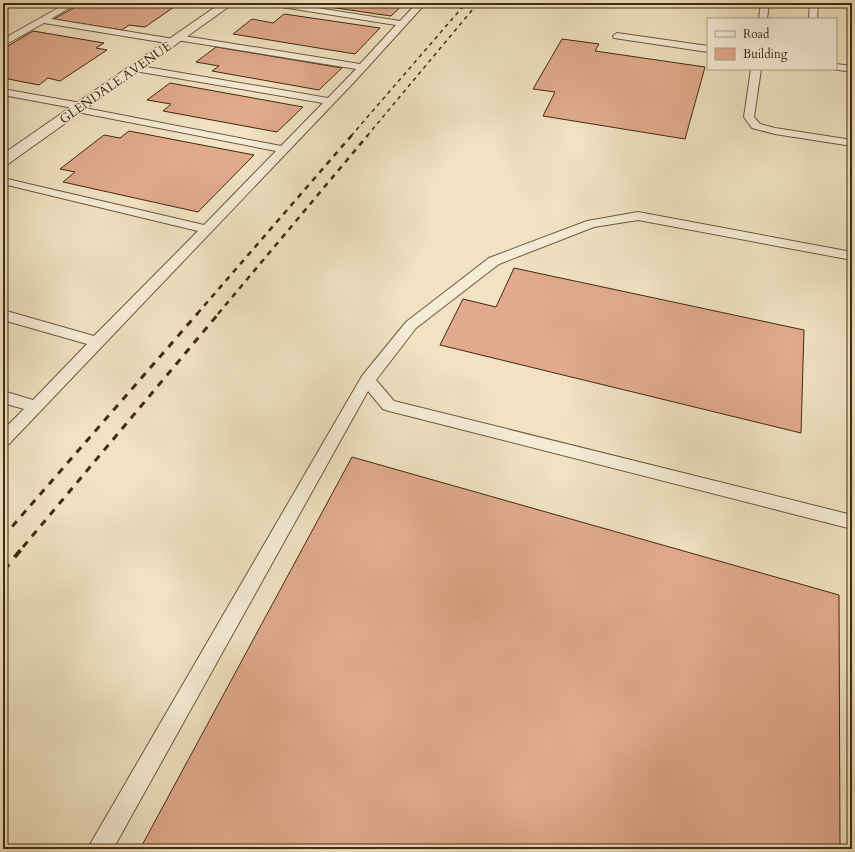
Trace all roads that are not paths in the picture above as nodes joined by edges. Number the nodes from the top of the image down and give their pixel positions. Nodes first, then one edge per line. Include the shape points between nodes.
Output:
1 (73, 3) edge
2 (224, 3) edge
3 (270, 3) edge
4 (422, 3) edge
5 (765, 3) edge
6 (814, 3) edge
7 (763, 18) edge
8 (813, 18) edge
9 (43, 20) junction
10 (403, 24) junction
11 (618, 36) dead end
12 (176, 40) junction
13 (3, 43) edge
14 (707, 49) edge
15 (362, 67) junction
16 (837, 67) edge
17 (135, 68) junction
18 (852, 69) edge
19 (756, 70) edge
20 (3, 92) edge
21 (330, 101) junction
22 (79, 108) junction
23 (852, 143) edge
24 (282, 149) junction
25 (3, 162) edge
26 (3, 181) edge
27 (207, 229) junction
28 (852, 256) edge
29 (3, 315) edge
30 (97, 342) junction
31 (368, 380) junction
32 (3, 397) edge
33 (35, 406) junction
34 (3, 440) edge
35 (852, 522) edge
36 (100, 849) edge

1 - 9 lane
2 - 12 street, GLENDALE AVENUE
3 - 10 lane
4 - 10 lane
5 - 7 lane
6 - 8 lane
9 - 12 lane
9 - 13 lane
10 - 15 lane
11 - 14 lane
12 - 15 lane
12 - 17 street, GLENDALE AVENUE
15 - 21 lane
16 - 18 lane
17 - 21 lane
17 - 22 street, GLENDALE AVENUE
19 - 23 lane via 749,117 756,126
20 - 22 lane
21 - 24 lane
22 - 24 lane
22 - 25 street, GLENDALE AVENUE
24 - 27 lane
26 - 27 lane
27 - 30 lane
28 - 31 lane via 638,216 591,224 494,261 411,324
29 - 30 lane
30 - 33 lane
31 - 35 lane via 389,405
31 - 36 lane
32 - 33 lane
33 - 34 lane

